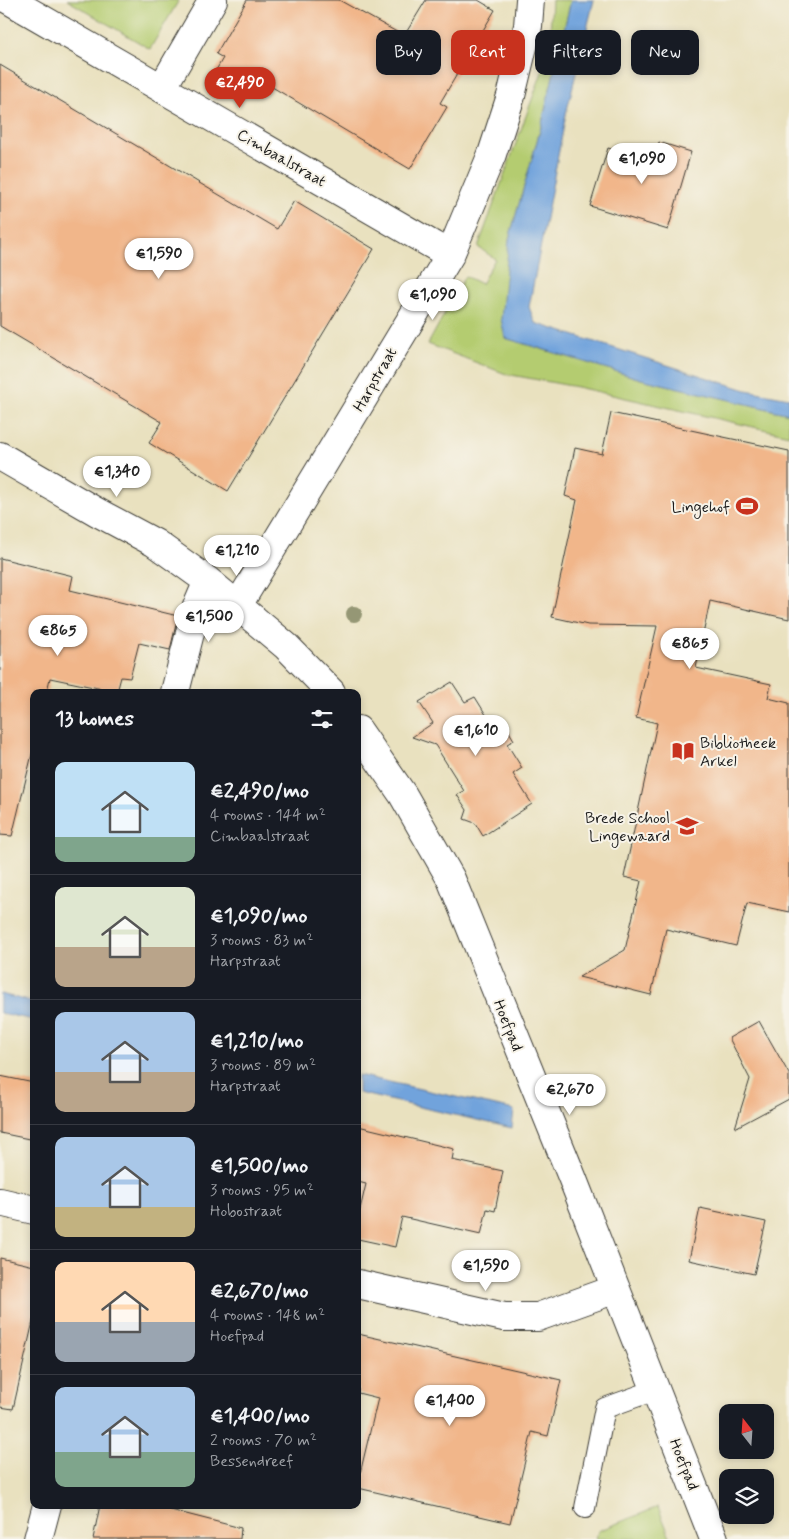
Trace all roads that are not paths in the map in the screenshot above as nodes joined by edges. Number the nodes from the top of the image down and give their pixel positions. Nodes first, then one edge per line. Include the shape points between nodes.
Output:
1 (9, 0) edge
2 (213, 0) edge
3 (530, 0) edge
4 (162, 88) junction
5 (450, 255) junction
6 (0, 456) edge
7 (208, 580) junction
8 (238, 605) junction
9 (176, 689) edge
10 (327, 689) edge
11 (361, 734) edge
12 (0, 1202) edge
13 (30, 1209) edge
14 (361, 1285) edge
15 (616, 1289) junction
16 (655, 1390) junction
17 (585, 1508) dead end
18 (46, 1509) edge
19 (38, 1539) edge
20 (714, 1539) edge

1 - 4 street, Cimbaalstraat
2 - 4 street
3 - 5 street, Harpstraat via 528,26 511,96 492,154
4 - 5 street, Cimbaalstraat
5 - 8 street, Harpstraat
6 - 7 street via 155,543
7 - 8 street
7 - 9 street via 196,609
8 - 10 street via 286,646
11 - 15 street, Hoefpad via 403,795 451,879
12 - 13 street
14 - 15 street via 518,1318 538,1317
15 - 16 street, Hoefpad
16 - 17 lane via 605,1408
16 - 20 street, Hoefpad
18 - 19 street

